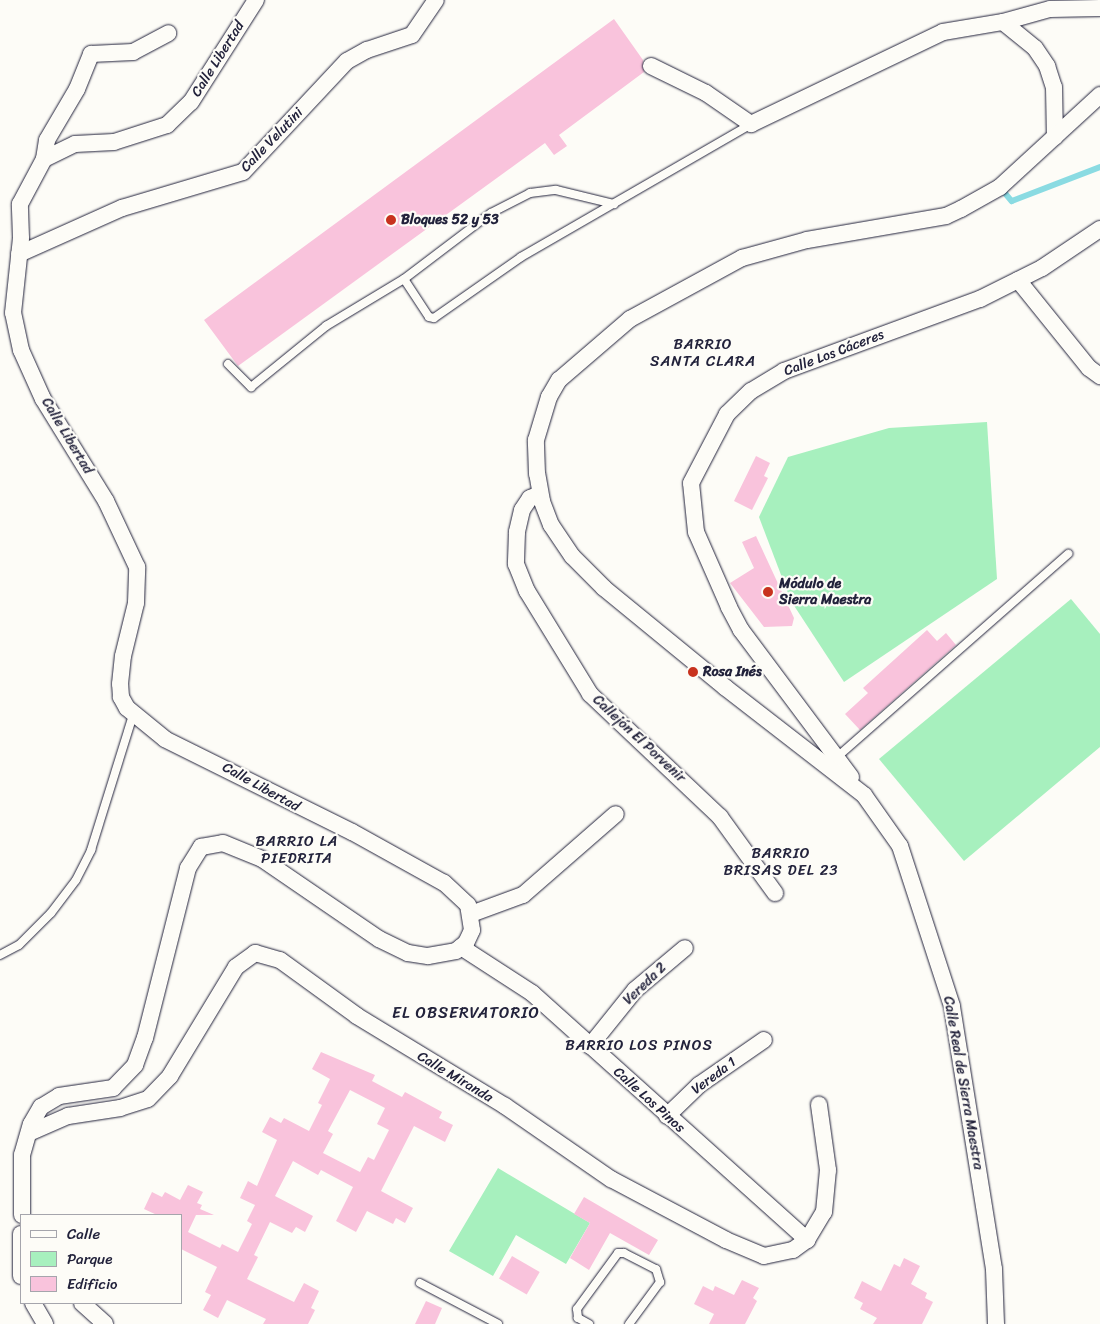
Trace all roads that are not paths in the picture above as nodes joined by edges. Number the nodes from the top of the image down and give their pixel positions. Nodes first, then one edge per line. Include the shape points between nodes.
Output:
1 (256, 0) edge
2 (436, 0) edge
3 (1100, 8) edge
4 (1003, 22) junction
5 (168, 32) dead end
6 (651, 66) dead end
7 (1100, 95) edge
8 (751, 124) junction
9 (1055, 137) junction
10 (44, 160) junction
11 (614, 204) junction
12 (1100, 229) edge
13 (19, 254) junction
14 (404, 279) junction
15 (1018, 280) junction
16 (228, 364) dead end
17 (1100, 376) edge
18 (540, 494) junction
19 (1068, 554) dead end
20 (133, 715) junction
21 (837, 757) junction
22 (864, 796) junction
23 (616, 814) dead end
24 (775, 893) dead end
25 (471, 914) junction
26 (462, 947) junction
27 (685, 948) dead end
28 (0, 955) edge
29 (764, 1040) dead end
30 (590, 1046) junction
31 (818, 1105) dead end
32 (667, 1116) junction
33 (29, 1133) junction
34 (22, 1214) edge
35 (807, 1240) junction
36 (420, 1283) dead end
37 (34, 1304) edge
38 (83, 1304) edge
39 (45, 1324) edge
40 (105, 1324) edge
41 (498, 1324) edge
42 (590, 1324) edge
43 (629, 1324) edge
44 (996, 1324) edge

1 - 10 street, Calle Libertad via 191,102 167,125 114,142 75,144
2 - 13 street, Calle Velutini via 412,35 347,61 244,172 122,208
3 - 4 street via 1050,9
4 - 8 street via 942,32
4 - 9 street via 1035,48 1047,66 1054,87
5 - 10 street via 133,52 91,54 77,89 46,140
6 - 8 street via 706,93
7 - 9 street, Calle Real de Sierra Maestra
8 - 11 lane
9 - 18 street, Calle Real de Sierra Maestra via 1000,187 946,216 807,240 742,258 630,319 568,370 549,397 536,440
10 - 13 street, Calle Libertad via 20,204
11 - 14 lane via 556,190 530,194 490,213
11 - 14 lane via 521,257 434,318 429,317
12 - 15 street, Calle Los Cáceres
13 - 20 street, Calle Libertad via 13,313 25,361 106,501 137,567 136,603 120,684 121,697
14 - 16 lane via 326,326 251,387
15 - 17 street via 1089,368
15 - 21 street, Calle Los Cáceres via 980,299 784,371 727,414 691,483 696,532 741,630
18 - 22 street, Calle Real de Sierra Maestra via 551,524 584,569 726,688
18 - 24 street, Callejón El Porvenir via 530,498 522,510 517,532 516,564 527,591 590,694 720,817
19 - 21 lane
20 - 25 street, Calle Libertad via 165,739 352,832 444,883 459,895
20 - 28 lane via 91,850 76,880 51,913 19,945
21 - 22 street, Calle Los Cáceres
22 - 44 street, Calle Real de Sierra Maestra via 900,846 952,1006 994,1269
23 - 25 street via 523,895
25 - 26 street via 472,930
26 - 30 street, Calle Los Pinos via 532,993
26 - 33 street via 441,956 408,953 379,939 262,859 223,844 201,848 186,874 145,1038 135,1065 113,1088 50,1100 35,1115
27 - 30 street, Vereda 2 via 635,990
29 - 32 street, Vereda 1 via 699,1085
30 - 32 street, Calle Los Pinos
31 - 35 street via 828,1194 818,1225
32 - 35 street, Calle Los Pinos
33 - 34 street via 20,1168
33 - 35 street, Calle Miranda via 51,1121 120,1108 148,1099 170,1076 236,967 255,952 265,953 280,960 392,1038 505,1106 587,1164 658,1206 764,1256 793,1250
36 - 41 lane
37 - 39 street
38 - 40 street
42 - 43 lane via 578,1318 577,1309 618,1253 656,1269 660,1282

